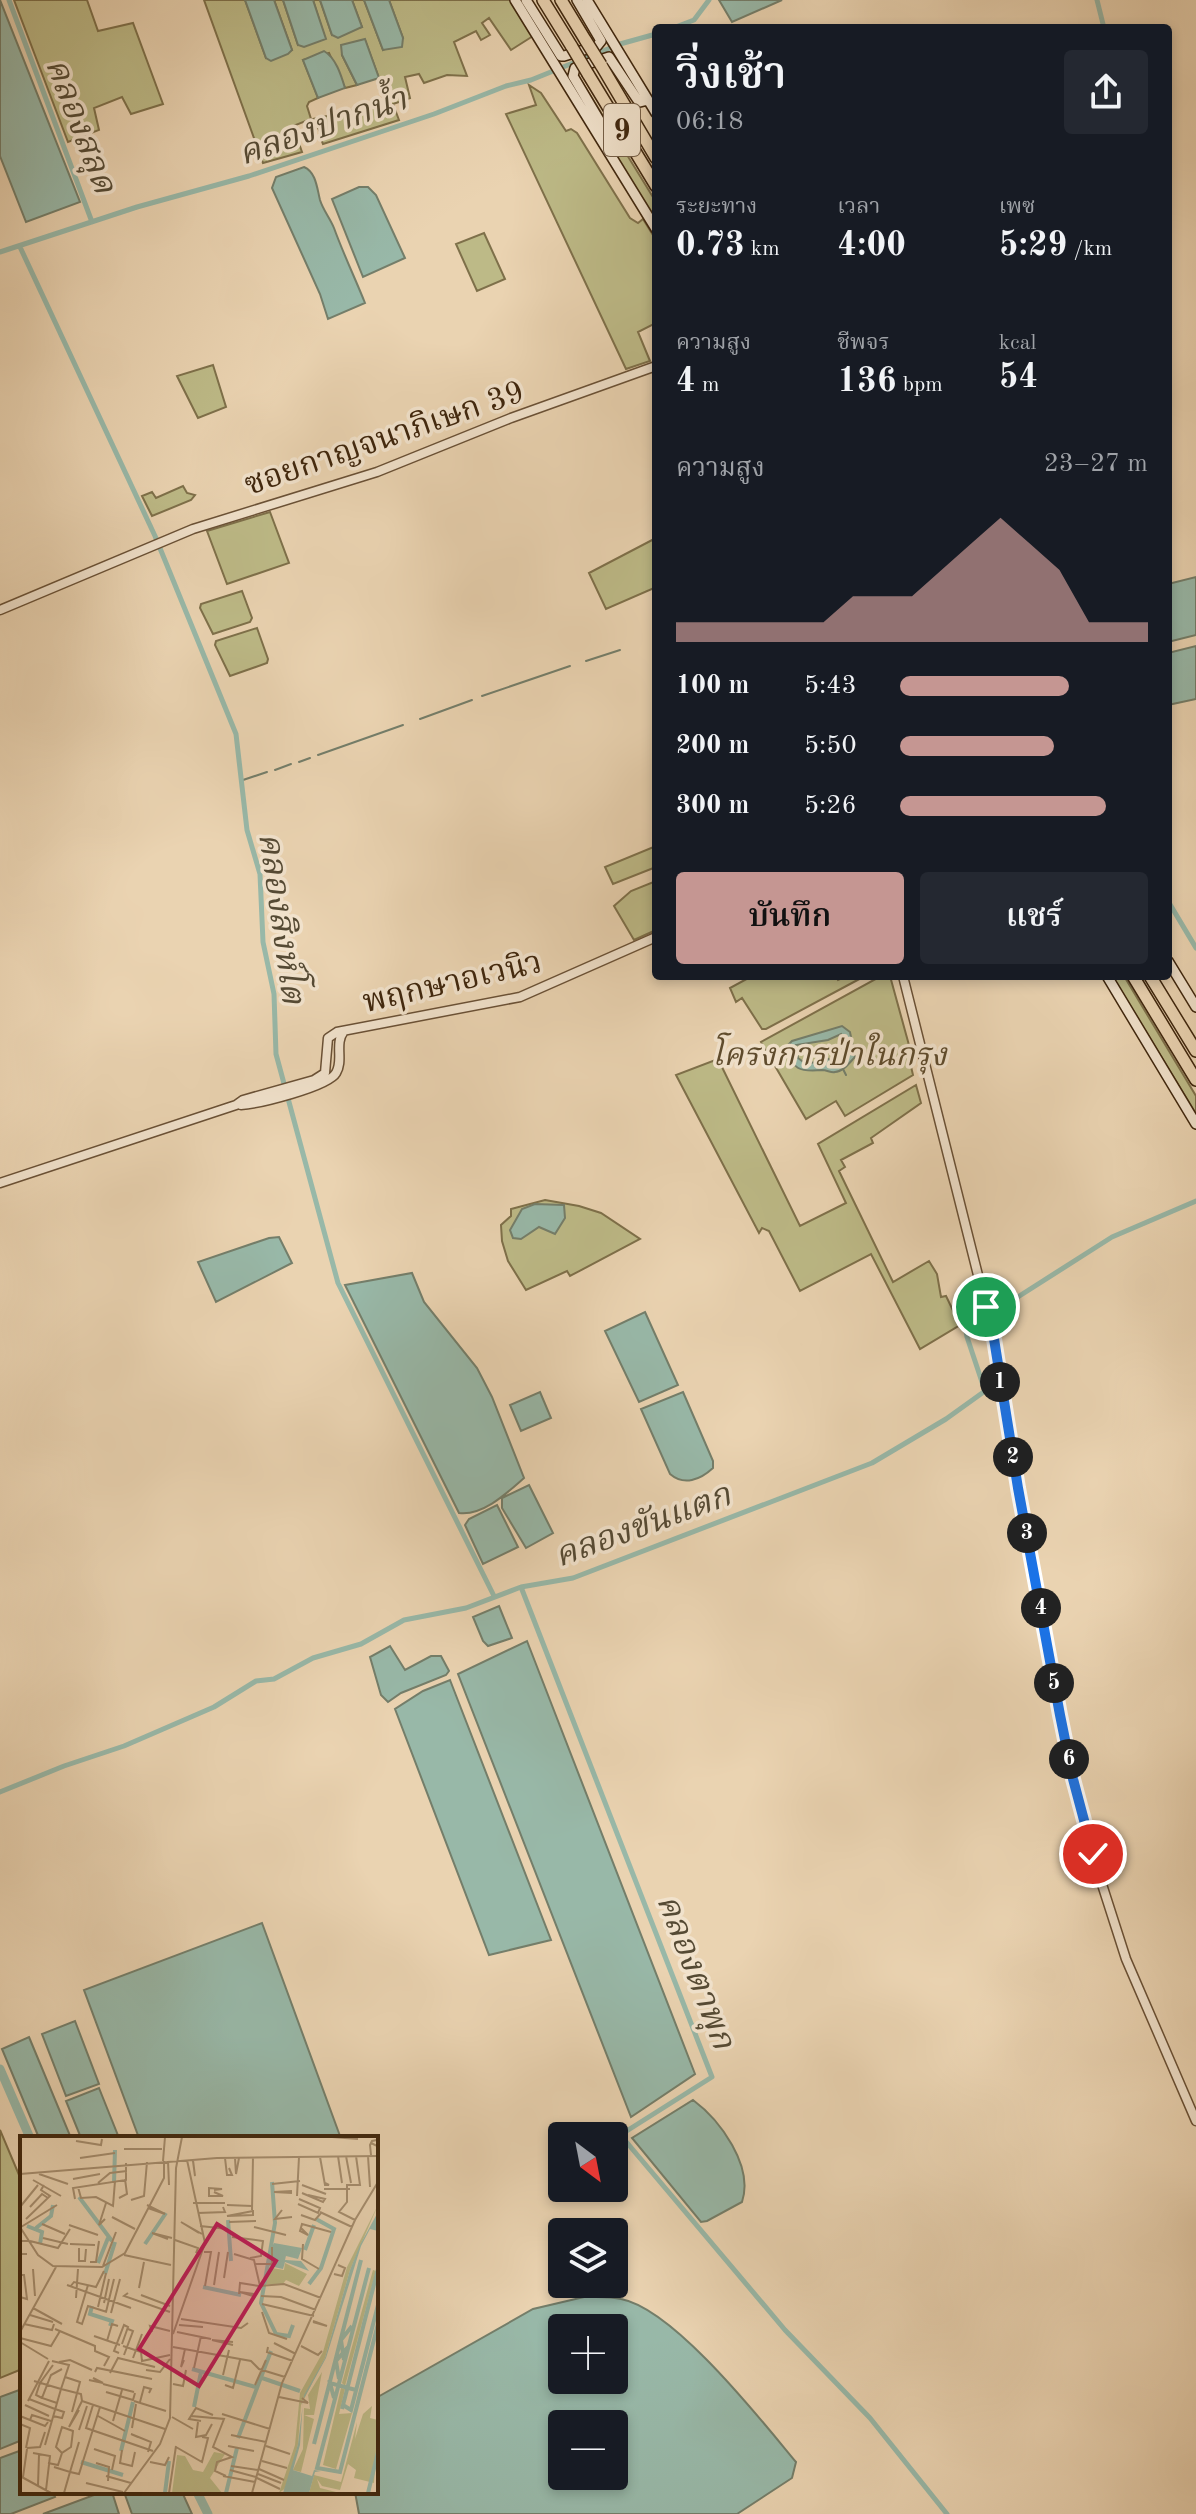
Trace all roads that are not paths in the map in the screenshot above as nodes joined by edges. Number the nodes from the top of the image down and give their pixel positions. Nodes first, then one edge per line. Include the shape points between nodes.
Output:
1 (515, 0) edge
2 (526, 0) edge
3 (543, 0) edge
4 (561, 0) edge
5 (577, 0) edge
6 (587, 0) edge
7 (648, 100) junction
8 (652, 106) edge
9 (600, 135) junction
10 (652, 151) edge
11 (652, 179) edge
12 (652, 222) edge
13 (652, 367) edge
14 (0, 610) edge
15 (652, 939) edge
16 (1172, 968) edge
17 (904, 980) edge
18 (1109, 980) edge
19 (1135, 980) edge
20 (1152, 980) edge
21 (1196, 1007) edge
22 (1196, 1051) edge
23 (1196, 1080) edge
24 (1196, 1124) edge
25 (0, 1183) edge
26 (1196, 2121) edge

1 - 9 main road
2 - 5 main road via 561,56 601,41
3 - 11 highway, 9, bridge
4 - 10 highway, 9, bridge
6 - 7 main road
7 - 8 main road
7 - 9 main road via 637,99 609,57 575,68 573,76 602,125
9 - 12 main road
13 - 14 street, ซอยกาญจนาภิเษก 39 via 377,472 193,529
15 - 25 street, พฤกษาอเวนิว via 520,997 356,1026 344,1031 339,1041 331,1079
16 - 21 main road
17 - 26 street via 993,1333 1073,1779 1126,1959
18 - 24 main road
19 - 23 highway
20 - 22 highway

